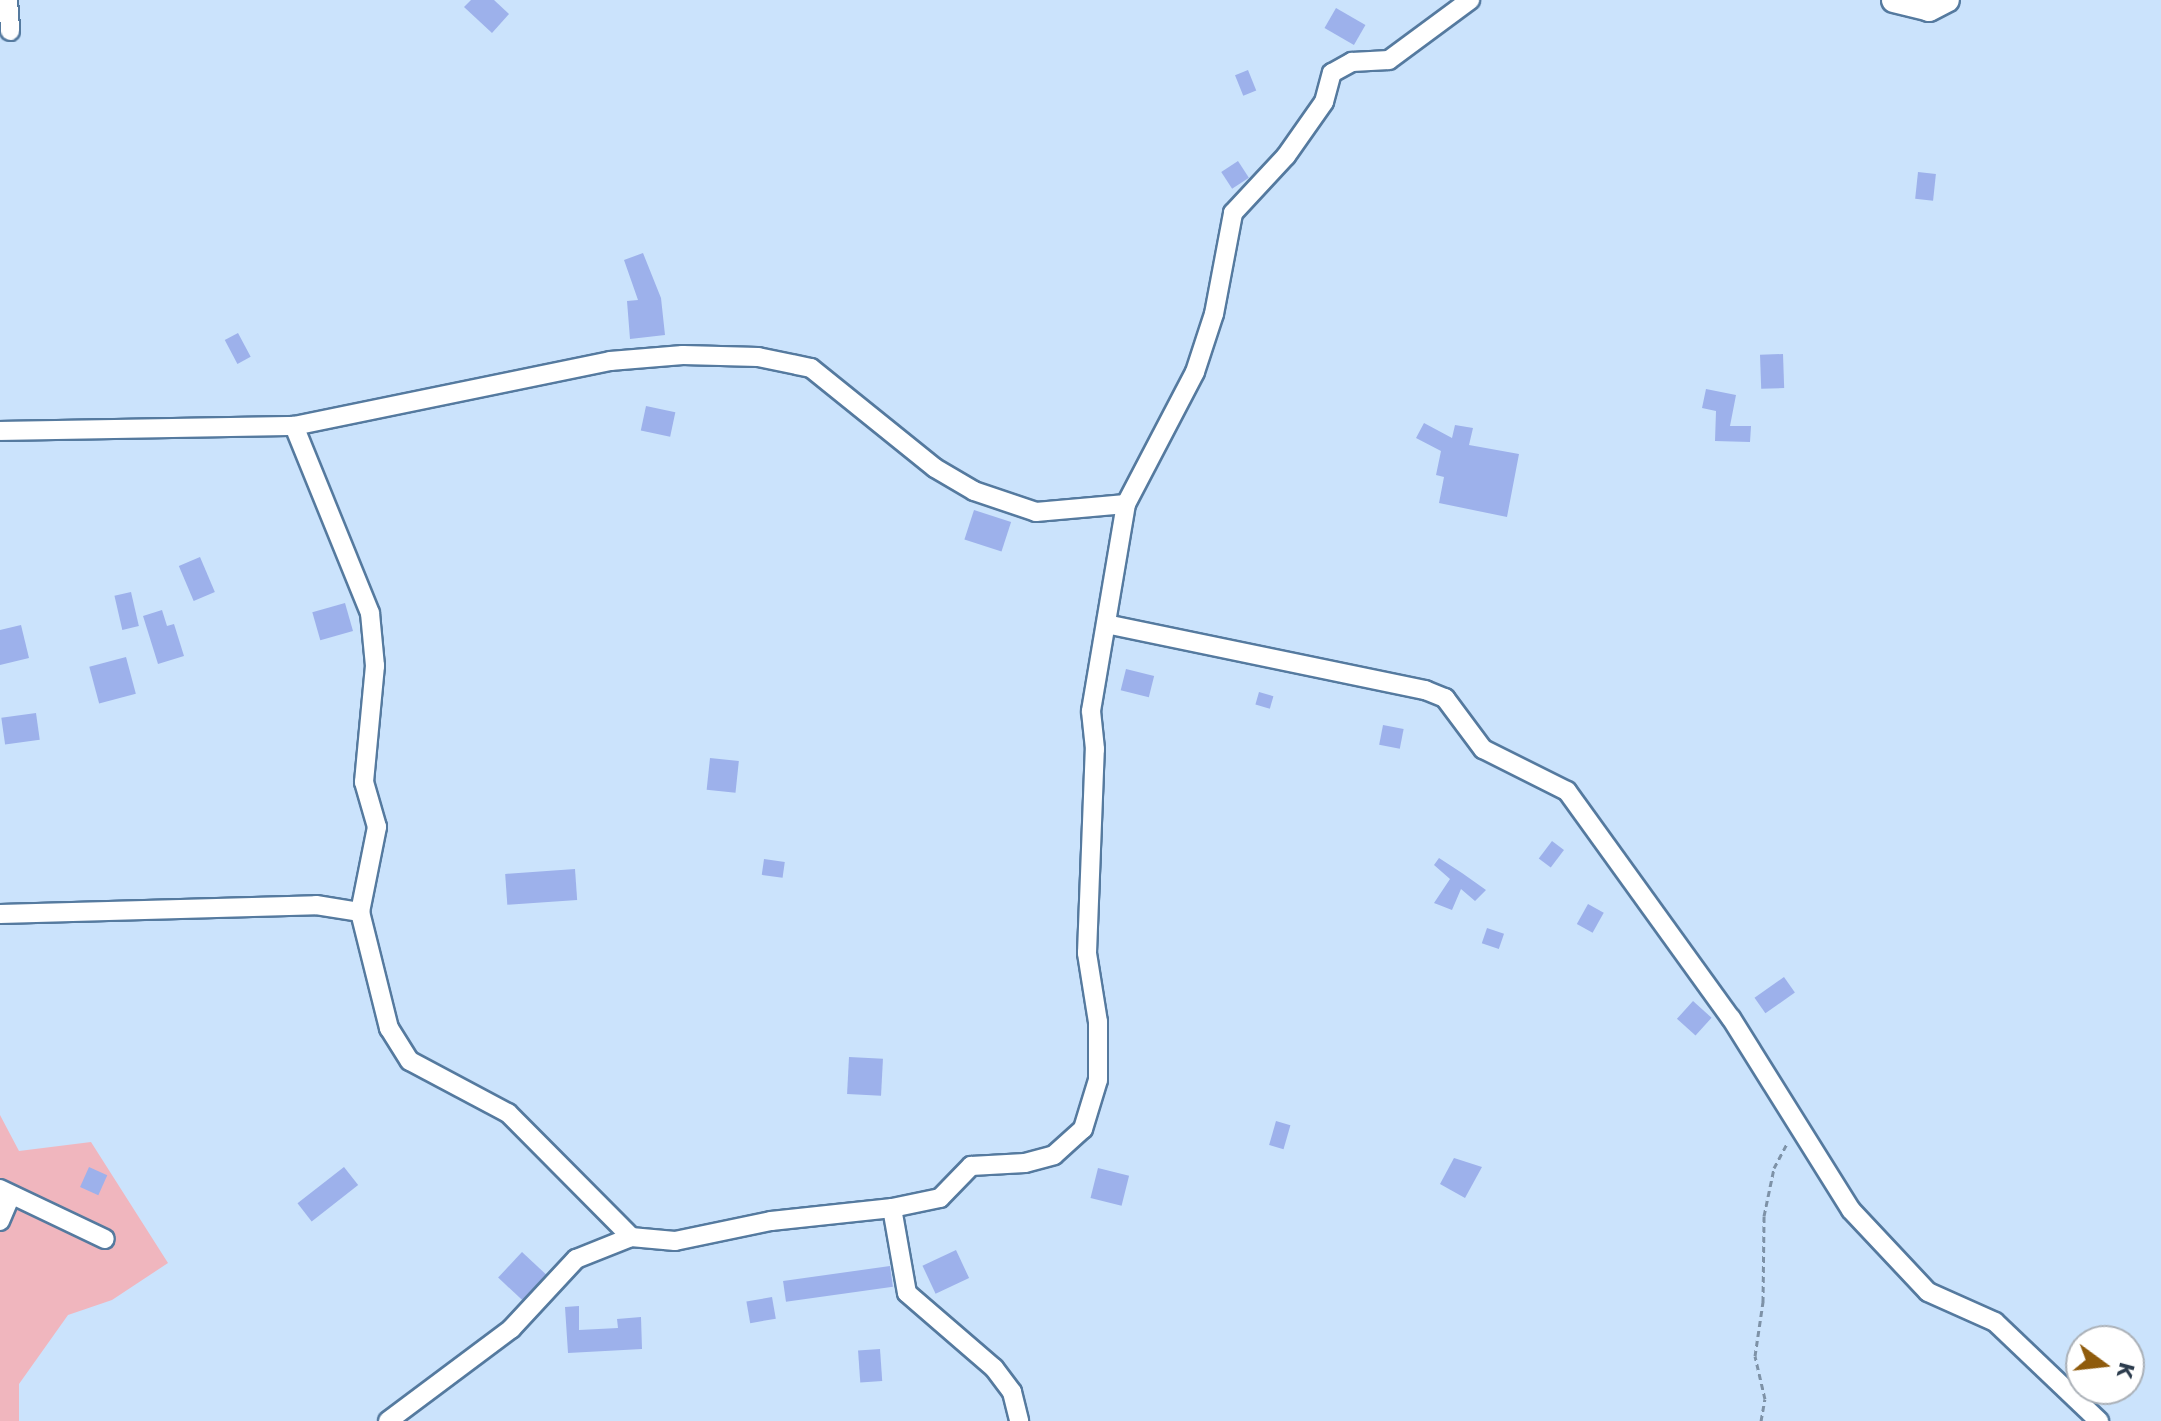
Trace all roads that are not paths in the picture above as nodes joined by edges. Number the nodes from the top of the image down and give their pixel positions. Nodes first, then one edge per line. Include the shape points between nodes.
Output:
1 (8, 0) edge
2 (1470, 0) edge
3 (1894, 0) edge
4 (1947, 0) edge
5 (10, 31) dead end
6 (294, 426) junction
7 (0, 431) edge
8 (1126, 504) junction
9 (1106, 624) junction
10 (360, 912) junction
11 (0, 914) edge
12 (6, 1192) edge
13 (892, 1208) junction
14 (0, 1221) edge
15 (631, 1237) junction
16 (105, 1239) dead end
17 (388, 1421) edge
18 (1019, 1421) edge
19 (2099, 1421) edge

1 - 5 street
2 - 8 street via 1389,60 1352,62 1332,73 1324,102 1286,156 1233,213 1214,314 1195,372
3 - 4 street via 1929,9
6 - 7 street
6 - 8 street via 610,361 683,355 758,357 811,368 935,468 974,491 1036,512
6 - 10 street via 370,613 375,666 364,782 377,827
8 - 9 street
9 - 13 street via 1091,711 1095,763 1087,953 1098,1022 1098,1080 1083,1129 1054,1155 1025,1163 971,1166 940,1198
9 - 19 street via 1445,698 1483,749 1567,791 1731,1018 1851,1210 1928,1292 1995,1322
10 - 11 street via 316,905
10 - 15 street via 389,1028 410,1061 508,1113
12 - 14 street
12 - 16 street
13 - 15 street via 771,1221 675,1241
13 - 18 street via 907,1293 994,1368 1012,1392
15 - 17 street via 576,1259 511,1329

